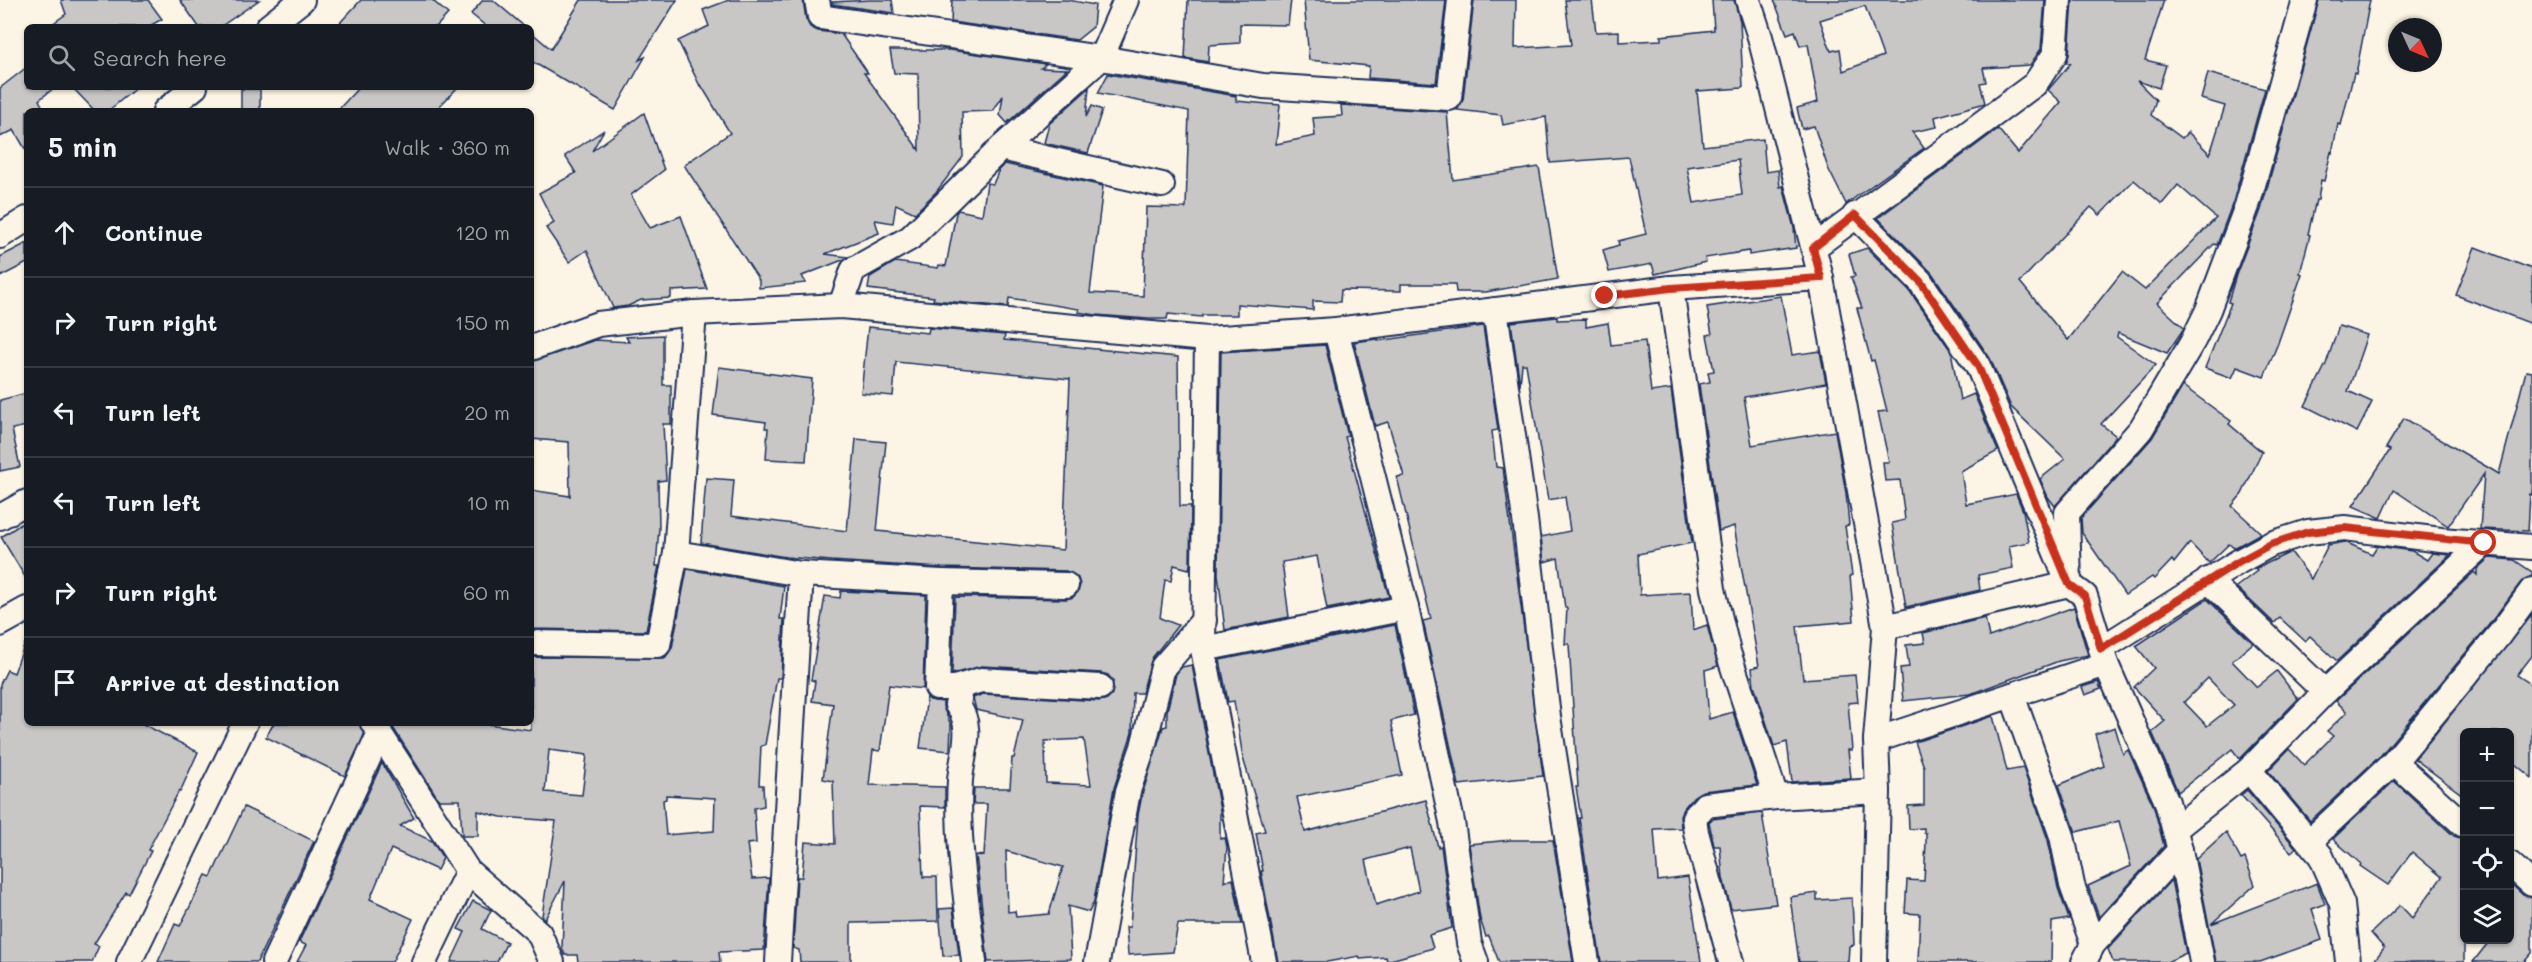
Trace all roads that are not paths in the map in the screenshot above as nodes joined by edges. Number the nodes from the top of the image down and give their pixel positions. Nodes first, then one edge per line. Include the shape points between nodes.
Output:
1 (302, 0) edge
2 (817, 0) edge
3 (1125, 0) edge
4 (1460, 0) edge
5 (1748, 0) edge
6 (2059, 0) edge
7 (2305, 0) edge
8 (272, 24) edge
9 (1101, 58) junction
10 (191, 90) edge
11 (169, 108) edge
12 (1001, 148) junction
13 (1162, 185) dead end
14 (1855, 215) junction
15 (24, 221) edge
16 (0, 236) edge
17 (1813, 248) junction
18 (1821, 278) junction
19 (1671, 288) junction
20 (841, 306) junction
21 (1495, 310) junction
22 (694, 313) junction
23 (1336, 330) junction
24 (1207, 339) junction
25 (534, 347) edge
26 (24, 504) edge
27 (0, 517) edge
28 (2484, 543) junction
29 (2532, 547) edge
30 (676, 553) junction
31 (801, 574) junction
32 (2208, 580) junction
33 (941, 582) junction
34 (2069, 584) junction
35 (1066, 585) dead end
36 (2532, 590) edge
37 (1406, 608) junction
38 (24, 611) edge
39 (1204, 620) junction
40 (0, 624) edge
41 (1885, 627) junction
42 (534, 643) edge
43 (1203, 649) junction
44 (2103, 656) junction
45 (1100, 687) dead end
46 (955, 688) junction
47 (2325, 692) junction
48 (2012, 695) junction
49 (244, 726) edge
50 (377, 728) edge
51 (1876, 740) junction
52 (2394, 762) junction
53 (2249, 770) junction
54 (1878, 791) junction
55 (1776, 797) junction
56 (2460, 821) edge
57 (2177, 840) junction
58 (2310, 841) junction
59 (2514, 868) edge
60 (468, 871) junction
61 (2532, 884) edge
62 (2089, 953) edge
63 (129, 962) edge
64 (274, 962) edge
65 (424, 962) edge
66 (552, 962) edge
67 (778, 962) edge
68 (974, 962) edge
69 (1097, 962) edge
70 (1264, 962) edge
71 (1476, 962) edge
72 (1587, 962) edge
73 (1731, 962) edge
74 (1874, 962) edge
75 (2202, 962) edge
76 (2348, 962) edge

1 - 8 street
2 - 9 street via 820,17
3 - 9 street
4 - 9 street via 1449,98 1263,86
5 - 17 street
6 - 14 street via 2055,54 2035,84
7 - 34 street via 2247,206 2208,310 2141,429 2067,513
9 - 12 street
10 - 11 street
12 - 13 street
12 - 20 street via 910,238 853,270
14 - 17 street
14 - 34 street via 1920,281 1978,366
15 - 16 street
17 - 18 street
18 - 19 street
18 - 41 street
19 - 21 street
19 - 55 street via 1713,589 1728,652
20 - 22 street
20 - 24 street
21 - 23 street
21 - 72 street via 1548,717
22 - 25 street via 598,324
22 - 30 street
23 - 24 street
23 - 37 street
24 - 39 street
26 - 27 street
28 - 29 street
28 - 32 street via 2345,528 2308,532 2271,544
28 - 47 street
30 - 31 street
30 - 42 street via 658,645
31 - 33 street
31 - 67 street
32 - 44 street
32 - 47 street
33 - 35 street
33 - 46 street via 937,688
34 - 41 street
34 - 44 street via 2085,596
36 - 52 street
37 - 43 street
37 - 71 street via 1452,822 1469,943
38 - 40 street
39 - 43 street
39 - 69 street via 1163,667 1128,791
41 - 51 street
43 - 70 street
44 - 48 street
44 - 57 street via 2166,802
45 - 46 street via 981,680
46 - 68 street via 957,705 967,723 958,821
47 - 53 street
48 - 51 street
48 - 62 street via 2062,836
49 - 63 street
50 - 60 street
50 - 64 street
51 - 54 street
52 - 56 street
52 - 58 street
53 - 57 street
53 - 58 street
54 - 55 street
54 - 74 street
55 - 73 street via 1705,805 1694,818
57 - 62 street
57 - 75 street
58 - 76 street via 2321,856 2342,904
59 - 61 street
60 - 65 street
60 - 66 street via 539,933

